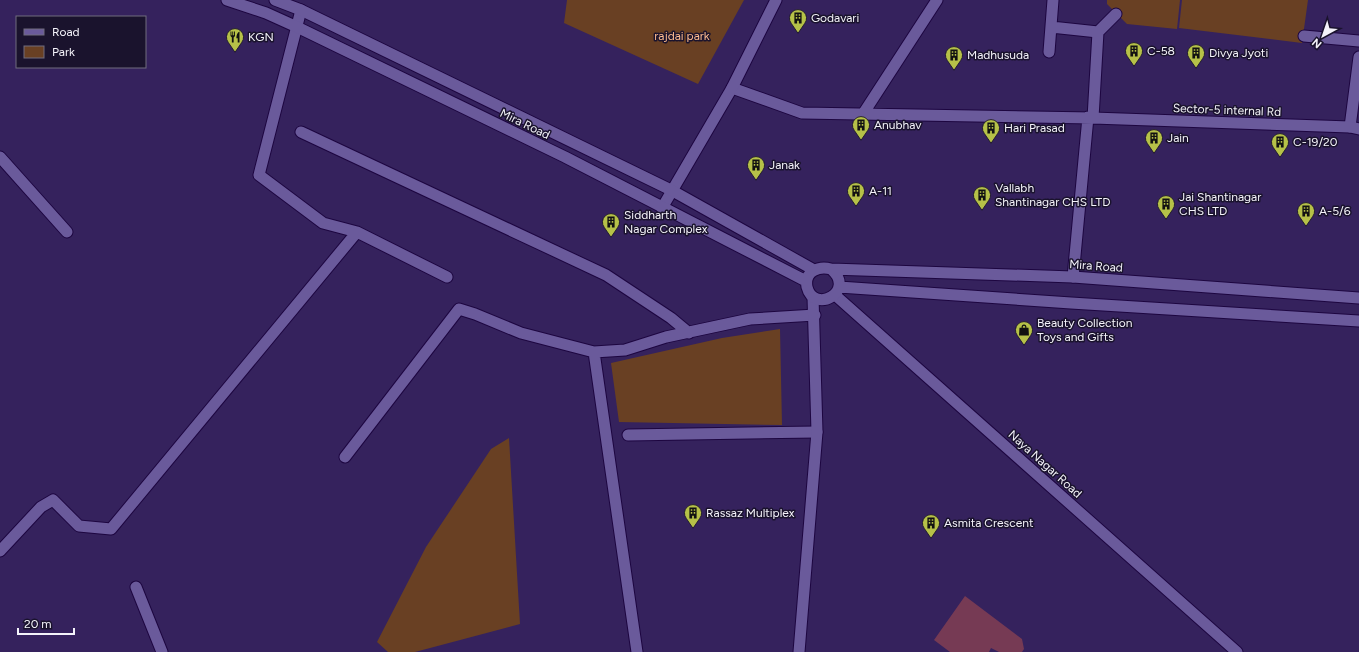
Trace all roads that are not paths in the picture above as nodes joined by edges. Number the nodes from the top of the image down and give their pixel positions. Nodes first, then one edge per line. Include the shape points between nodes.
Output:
1 (227, 0) edge
2 (279, 0) edge
3 (776, 0) edge
4 (937, 0) edge
5 (1053, 0) edge
6 (301, 10) junction
7 (266, 13) junction
8 (1116, 14) dead end
9 (297, 27) junction
10 (1051, 28) junction
11 (1098, 32) junction
12 (1304, 36) dead end
13 (1359, 41) edge
14 (1049, 52) dead end
15 (1359, 57) edge
16 (732, 88) junction
17 (863, 114) junction
18 (1090, 118) junction
19 (1355, 128) edge
20 (301, 132) dead end
21 (0, 157) edge
22 (671, 190) junction
23 (662, 208) junction
24 (67, 232) dead end
25 (357, 232) junction
26 (831, 269) junction
27 (814, 270) junction
28 (447, 277) dead end
29 (1073, 277) junction
30 (806, 281) junction
31 (837, 291) junction
32 (813, 297) junction
33 (1359, 298) edge
34 (814, 315) junction
35 (1359, 321) edge
36 (688, 333) junction
37 (594, 352) junction
38 (817, 432) junction
39 (628, 436) dead end
40 (345, 457) dead end
41 (0, 551) edge
42 (136, 587) dead end
43 (162, 652) edge
44 (638, 652) edge
45 (798, 652) edge
46 (1237, 652) edge

1 - 7 street, Mira Road
2 - 6 street, Mira Road
2 - 7 street
3 - 16 street
4 - 17 street
5 - 10 street
6 - 9 street
6 - 22 street, Mira Road
7 - 9 street, Mira Road
8 - 11 street
9 - 23 street, Mira Road via 558,154
9 - 25 street via 259,175 323,223
10 - 11 street
10 - 14 street
11 - 18 street
12 - 13 street
15 - 19 street
16 - 17 street, Sector-5 internal Rd via 802,113
16 - 22 street
17 - 18 street, Sector-5 internal Rd
18 - 19 street, Sector-5 internal Rd
18 - 29 street
20 - 36 street via 606,275 671,318
21 - 24 street
22 - 23 street
22 - 27 street, Mira Road
23 - 30 street, Mira Road
25 - 28 street
25 - 41 street via 111,528 79,526 53,500 41,507
26 - 27 street, Mira Road via 823,267
26 - 29 street, Mira Road
26 - 31 street via 840,280
27 - 30 street
29 - 33 street, Mira Road
30 - 32 street via 808,291
31 - 32 street via 829,299
31 - 35 street
31 - 46 street, Naya Nagar Road
32 - 34 street
34 - 36 street via 750,319
34 - 38 street
36 - 37 street via 625,350
37 - 40 street via 521,333 459,310
37 - 44 street
38 - 39 street
38 - 45 street
42 - 43 street

